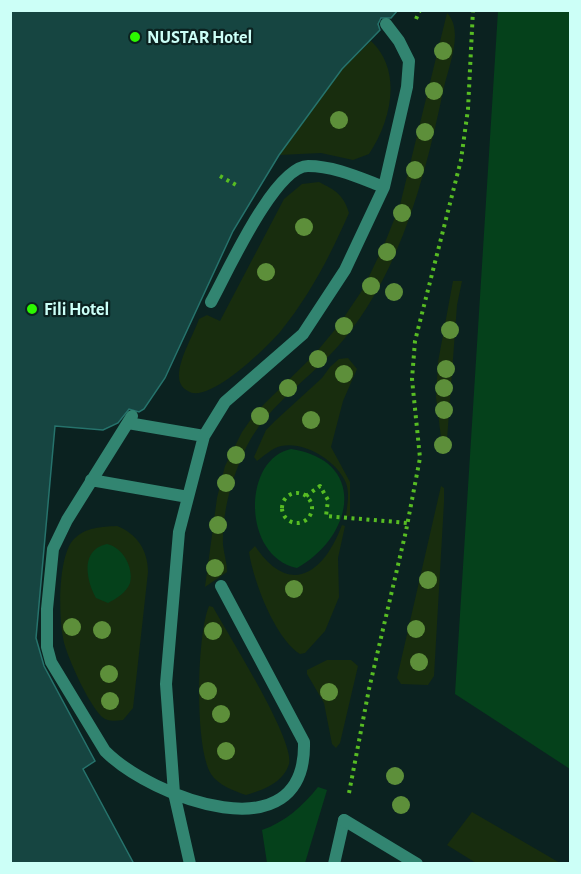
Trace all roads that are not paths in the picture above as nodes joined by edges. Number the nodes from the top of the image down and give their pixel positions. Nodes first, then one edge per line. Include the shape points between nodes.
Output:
1 (386, 24) dead end
2 (384, 187) junction
3 (211, 302) dead end
4 (204, 436) junction
5 (91, 480) junction
6 (188, 497) junction
7 (221, 586) dead end
8 (174, 794) junction
9 (190, 864) edge
10 (334, 864) edge
11 (417, 864) edge

1 - 2 street via 409,61 407,87
2 - 3 street via 342,172 307,166 294,169 281,180 248,232
2 - 4 street via 345,270 303,334 225,402
4 - 5 street via 130,419
4 - 6 street
5 - 6 street
5 - 8 street via 53,549 46,647 51,662 105,751 117,763
6 - 8 street via 179,532 166,684
7 - 8 street via 304,742 304,759 298,782 277,802 255,809 227,810
8 - 9 street
10 - 11 street via 344,820

